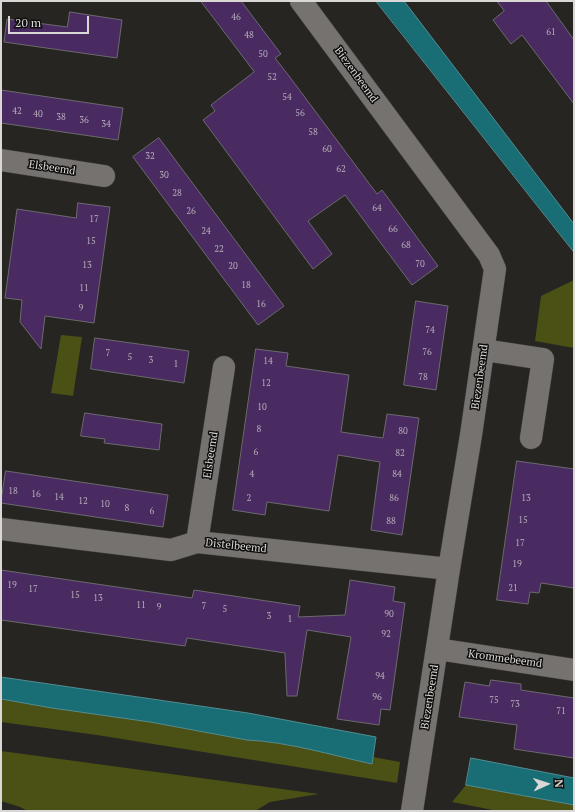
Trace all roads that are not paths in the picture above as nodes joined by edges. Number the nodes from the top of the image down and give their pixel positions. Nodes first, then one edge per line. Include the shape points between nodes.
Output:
1 (301, 1) edge
2 (1, 160) edge
3 (104, 176) dead end
4 (484, 350) junction
5 (224, 368) dead end
6 (531, 438) dead end
7 (1, 529) edge
8 (197, 542) junction
9 (449, 569) junction
10 (437, 649) junction
11 (574, 670) edge
12 (412, 811) edge

1 - 4 street, Biezenbeemd via 489,256 495,269
2 - 3 street, Elsbeemd
4 - 6 street via 543,359
4 - 9 street, Biezenbeemd
5 - 8 street, Elsbeemd
7 - 8 street, Distelbeemd via 171,550
8 - 9 street, Distelbeemd
9 - 10 street, Biezenbeemd
10 - 11 street, Krommebeemd
10 - 12 street, Biezenbeemd

